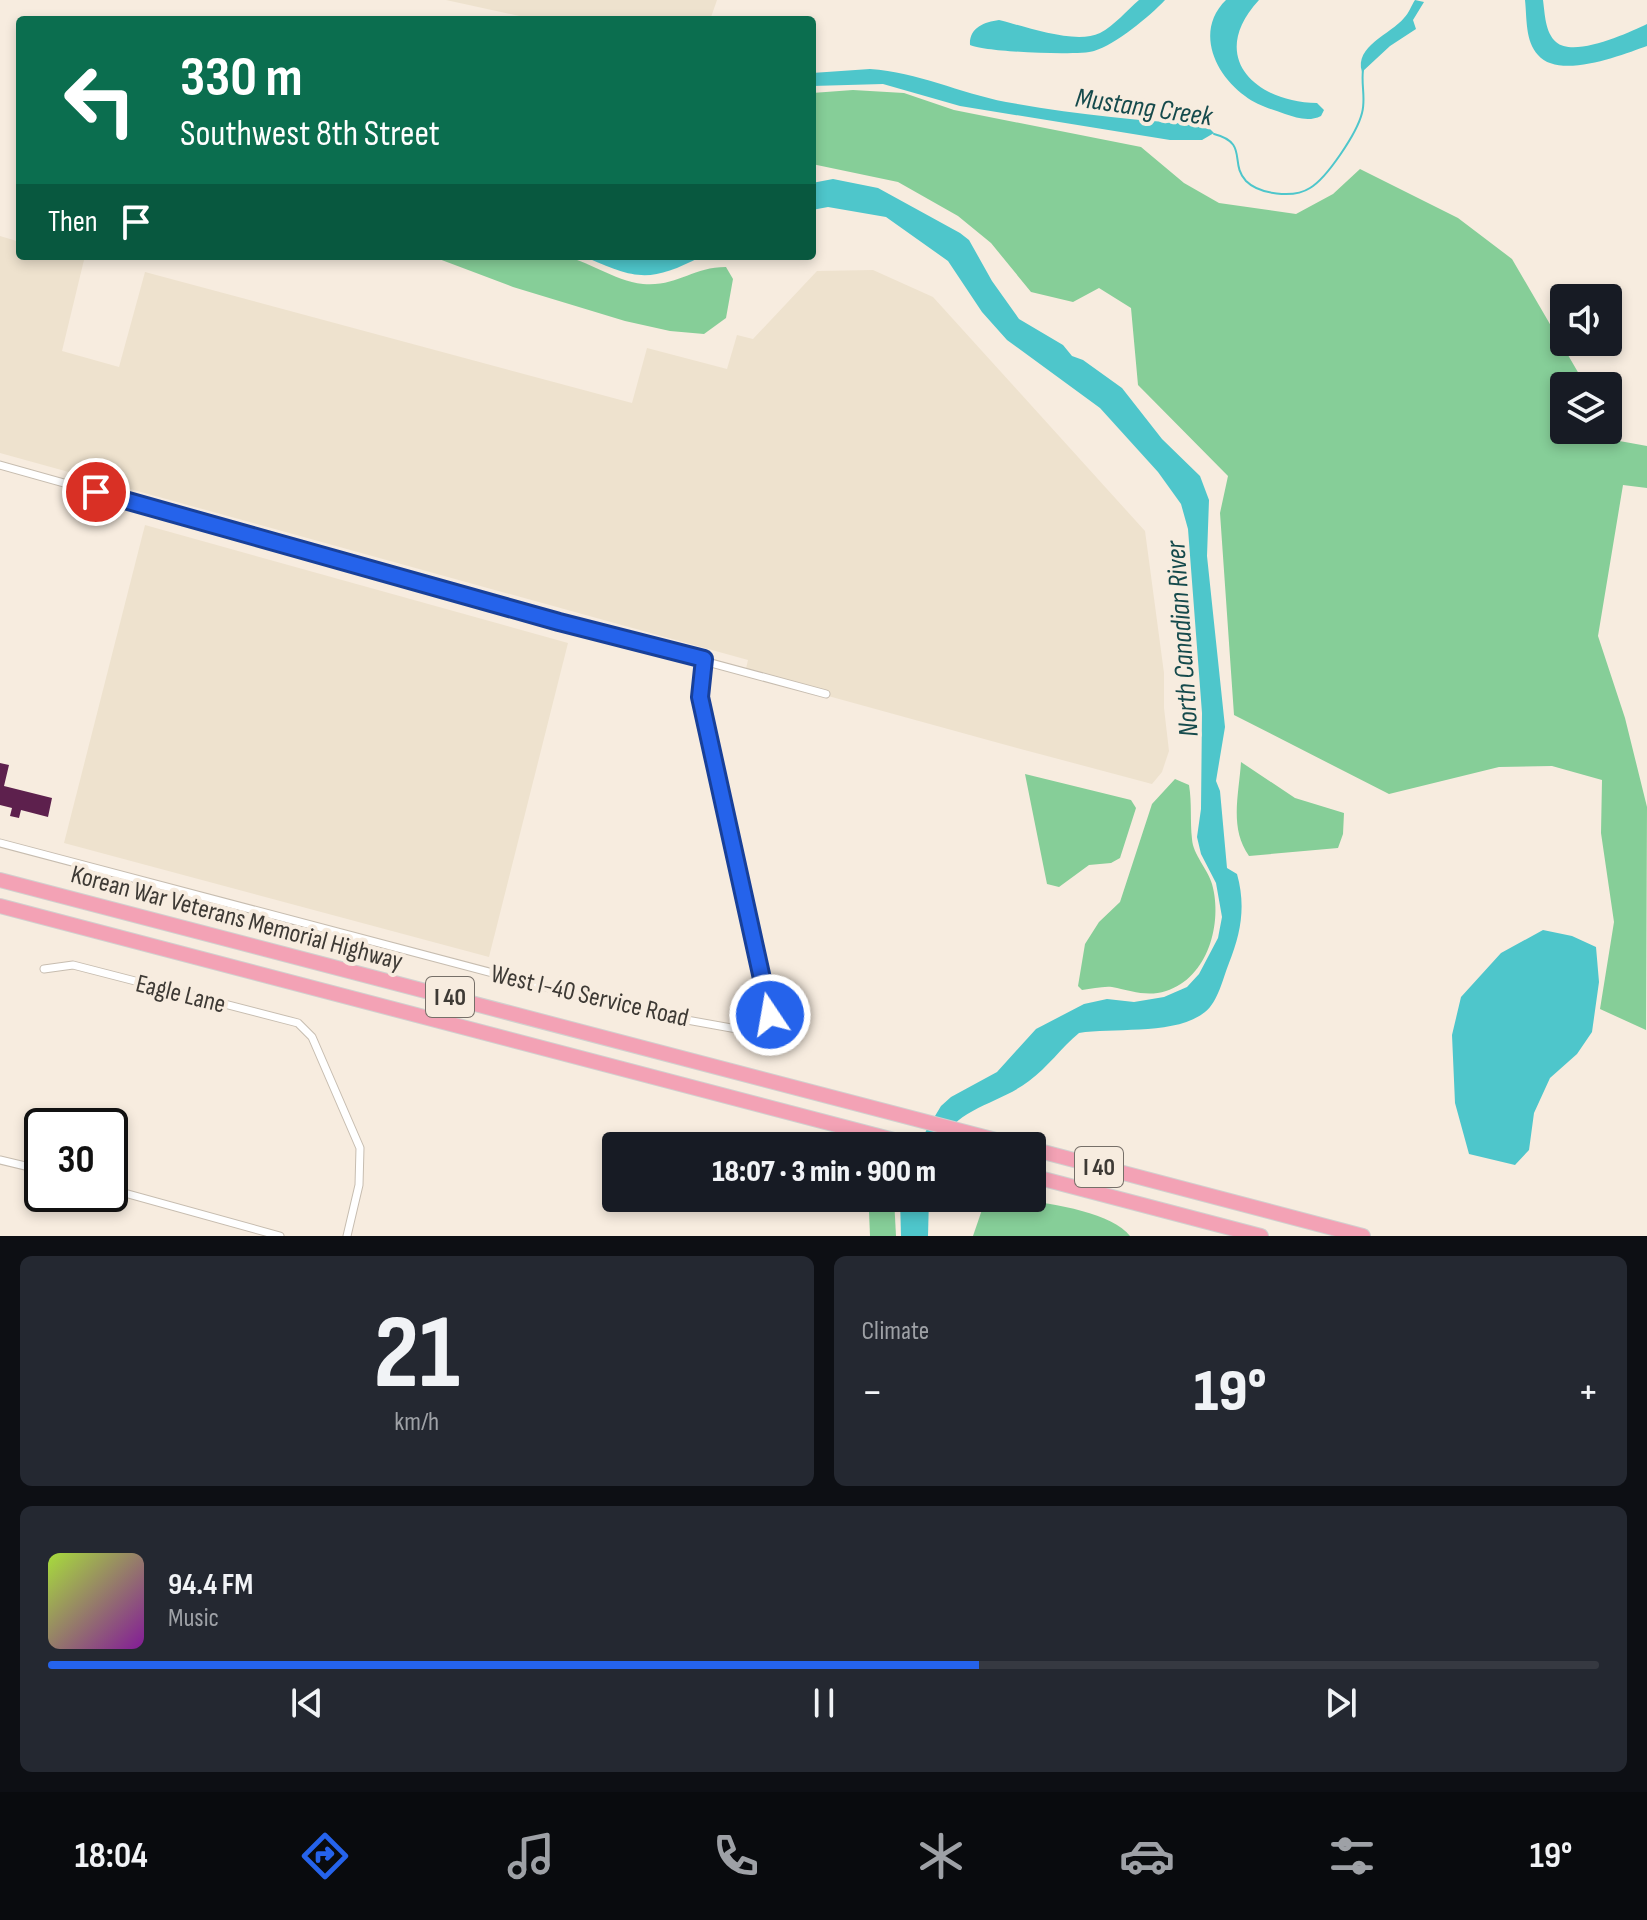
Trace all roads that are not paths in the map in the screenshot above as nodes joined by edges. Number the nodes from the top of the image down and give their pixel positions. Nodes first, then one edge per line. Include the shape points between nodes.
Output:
1 (0, 465) edge
2 (704, 659) junction
3 (826, 694) dead end
4 (0, 843) edge
5 (2, 880) edge
6 (0, 906) edge
7 (44, 969) dead end
8 (863, 1132) edge
9 (966, 1132) edge
10 (1046, 1153) edge
11 (0, 1160) edge
12 (24, 1166) edge
13 (1046, 1180) edge
14 (128, 1194) edge
15 (280, 1236) edge
16 (347, 1236) edge
17 (1261, 1236) edge
18 (1363, 1236) edge

1 - 2 street
2 - 3 street
2 - 4 street, West I-40 Service Road via 700,697 769,1009 768,1026 759,1033 637,1011
5 - 9 highway, Korean War Veterans Memorial Highway / I 40
6 - 8 highway, Korean War Veterans Memorial Highway / I 40
7 - 16 street, Eagle Lane via 73,965 298,1023 312,1037 360,1148 359,1185
10 - 18 highway, I 40
11 - 12 street
13 - 17 highway, I 40
14 - 15 street

